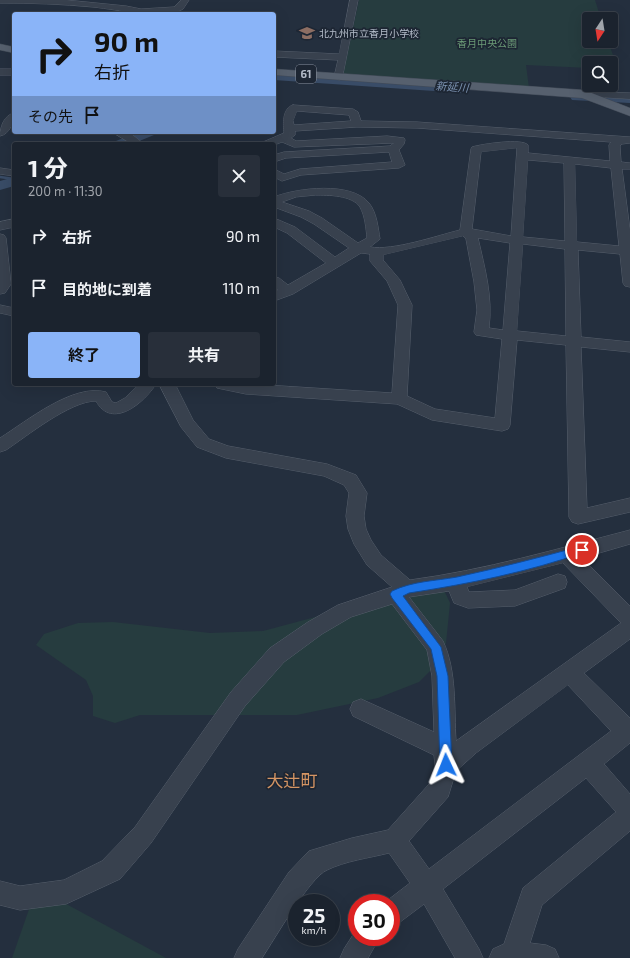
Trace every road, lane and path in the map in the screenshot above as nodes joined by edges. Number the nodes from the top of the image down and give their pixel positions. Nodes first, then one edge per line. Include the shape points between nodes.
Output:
1 (122, 0) edge
2 (185, 0) edge
3 (354, 0) edge
4 (0, 1) edge
5 (113, 7) edge
6 (136, 12) edge
7 (149, 12) edge
8 (0, 47) edge
9 (12, 50) edge
10 (276, 54) edge
11 (342, 57) junction
12 (0, 72) edge
13 (12, 72) edge
14 (276, 72) edge
15 (338, 77) junction
16 (584, 94) junction
17 (630, 96) edge
18 (630, 112) edge
19 (0, 115) edge
20 (12, 116) edge
21 (12, 118) edge
22 (357, 124) junction
23 (427, 125) junction
24 (290, 128) junction
25 (12, 130) edge
26 (0, 133) edge
27 (122, 134) edge
28 (283, 138) junction
29 (426, 139) dead end
30 (627, 140) edge
31 (136, 142) edge
32 (272, 142) edge
33 (0, 145) edge
34 (393, 149) junction
35 (522, 156) junction
36 (276, 158) edge
37 (569, 160) junction
38 (616, 164) junction
39 (630, 166) edge
40 (0, 171) edge
41 (12, 172) edge
42 (276, 174) edge
43 (276, 201) edge
44 (276, 203) edge
45 (12, 223) edge
46 (276, 223) edge
47 (0, 226) edge
48 (466, 232) junction
49 (0, 238) edge
50 (515, 240) junction
51 (572, 245) junction
52 (357, 248) junction
53 (628, 251) edge
54 (377, 252) junction
55 (334, 263) junction
56 (276, 282) edge
57 (630, 283) edge
58 (0, 290) edge
59 (288, 291) junction
60 (276, 296) edge
61 (0, 309) edge
62 (12, 312) edge
63 (510, 335) junction
64 (574, 341) junction
65 (630, 347) edge
66 (146, 386) edge
67 (169, 386) edge
68 (232, 386) edge
69 (399, 399) junction
70 (0, 446) edge
71 (630, 506) edge
72 (630, 536) edge
73 (567, 555) junction
74 (456, 582) junction
75 (558, 582) dead end
76 (401, 592) junction
77 (630, 620) edge
78 (630, 628) edge
79 (569, 672) junction
80 (362, 710) dead end
81 (628, 730) edge
82 (446, 757) junction
83 (588, 763) junction
84 (630, 810) edge
85 (630, 816) edge
86 (394, 840) junction
87 (427, 886) junction
88 (0, 893) edge
89 (400, 906) edge
90 (361, 946) edge
91 (508, 956) edge
92 (247, 958) edge
93 (353, 958) edge
94 (470, 958) edge
95 (546, 958) edge

1 - 5 street
2 - 7 street via 176,9
3 - 11 street
4 - 5 street via 51,1
5 - 6 street
8 - 9 main road
10 - 11 street
11 - 15 street
12 - 13 street
14 - 15 main road, 61
15 - 16 main road, 61
16 - 17 street
16 - 18 main road, 61
19 - 20 street
21 - 26 street
22 - 23 street
22 - 24 street
22 - 24 street via 353,112 293,108 288,121
23 - 29 street
23 - 30 street
24 - 28 street via 290,135
25 - 33 street
27 - 31 street
28 - 32 street
28 - 34 street via 294,144 400,140
30 - 38 street via 614,145
34 - 36 street via 284,155
34 - 42 street via 399,165 300,172 282,178
35 - 37 street
35 - 48 street via 523,145 476,149
35 - 50 street
37 - 38 street
37 - 51 street
38 - 39 street
38 - 53 street
40 - 41 street
43 - 52 street via 322,191 360,200 365,206 374,239
44 - 52 street via 318,221
45 - 47 street
46 - 55 street via 291,230
48 - 50 street
48 - 54 street
48 - 63 street via 472,238 481,282 484,310 481,332
49 - 58 street via 4,284
50 - 51 street
50 - 63 street
51 - 53 street
51 - 64 street
52 - 54 street
52 - 55 street
53 - 57 street
54 - 69 street via 376,261 393,280 405,305
55 - 59 street
56 - 59 street
59 - 60 street
61 - 62 street
63 - 64 street
63 - 69 street via 502,426 432,414
64 - 65 street
64 - 71 street via 578,517
66 - 70 street via 138,397 112,409 101,396 95,394 68,403
67 - 76 street via 187,423 203,443 226,452 327,470 350,480 358,493 355,516 363,544
68 - 69 street
72 - 73 street
73 - 74 street
73 - 77 street
74 - 75 street via 461,598 468,600 516,598
74 - 76 street
76 - 82 street via 436,647 442,676
76 - 88 street via 345,611 315,628 277,655 238,698 143,835 111,870 66,892 20,898
78 - 79 street
79 - 81 street
79 - 82 street via 468,745
80 - 82 street
81 - 83 street
82 - 86 street via 440,789
83 - 84 street
83 - 87 street
85 - 91 street via 532,897
86 - 87 street
86 - 92 street via 318,860 298,880
87 - 89 street
87 - 94 street
90 - 93 street
91 - 95 street

